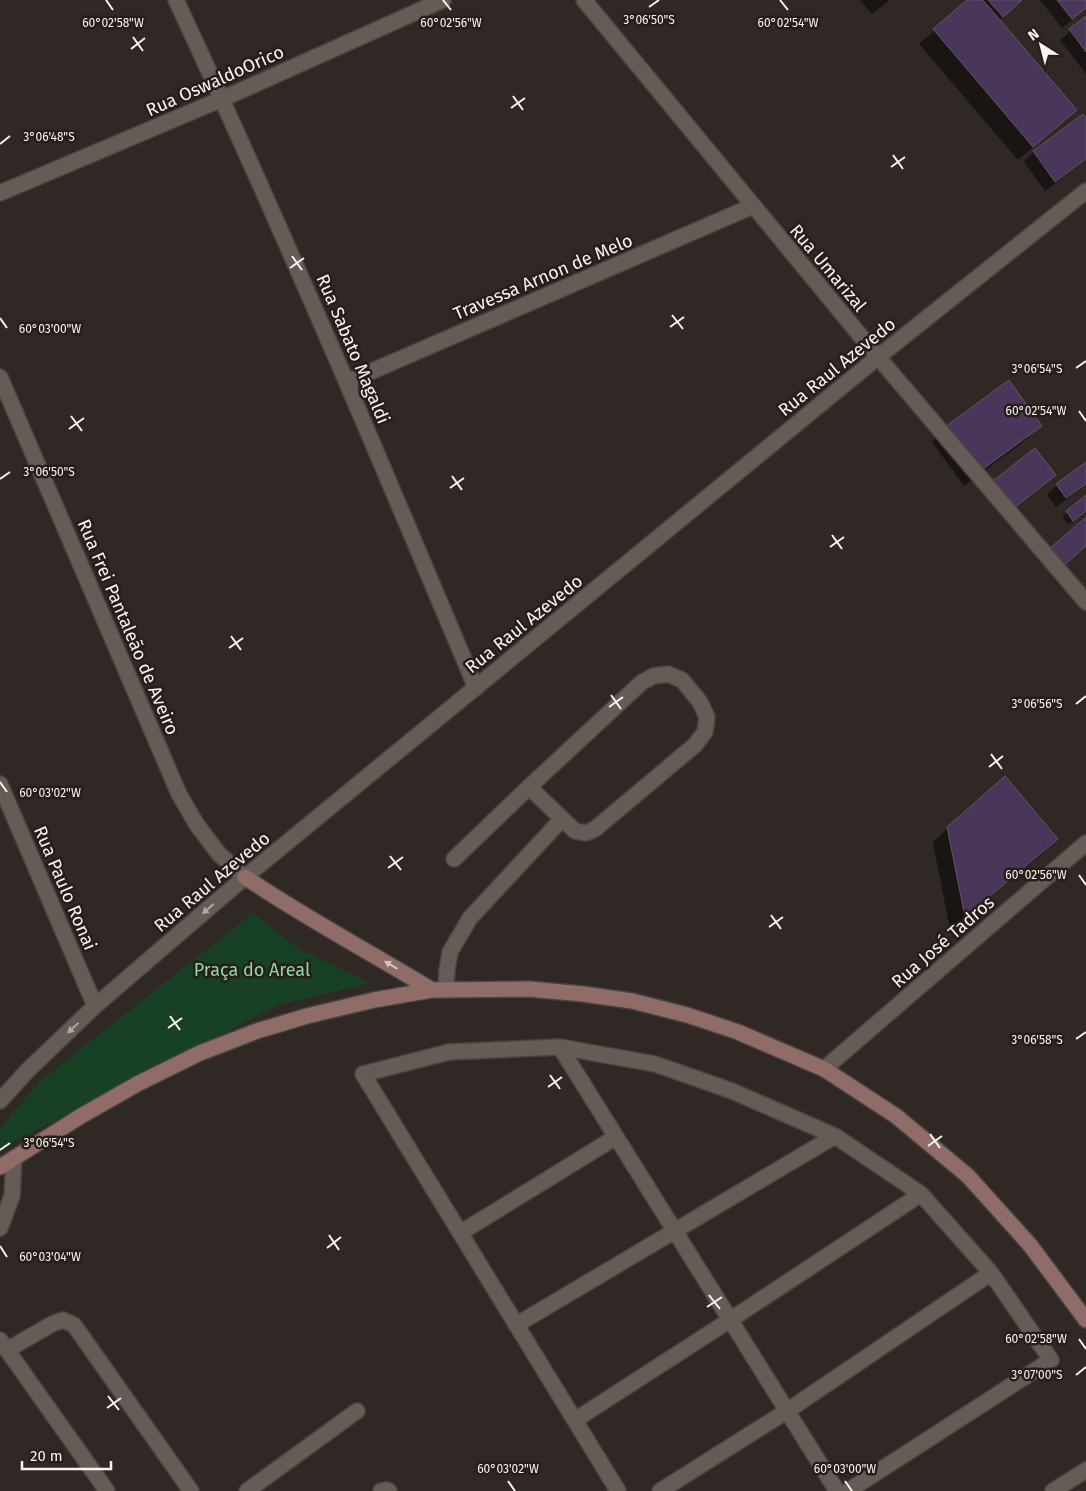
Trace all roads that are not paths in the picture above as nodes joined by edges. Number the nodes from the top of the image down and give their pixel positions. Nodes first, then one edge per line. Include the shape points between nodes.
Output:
1 (176, 0) edge
2 (443, 0) edge
3 (584, 0) edge
4 (222, 99) junction
5 (1086, 191) edge
6 (0, 193) edge
7 (753, 206) junction
8 (878, 357) junction
9 (0, 377) edge
10 (347, 382) junction
11 (1086, 602) edge
12 (476, 688) junction
13 (0, 784) edge
14 (529, 787) junction
15 (562, 819) junction
16 (1086, 843) edge
17 (454, 859) dead end
18 (245, 877) junction
19 (439, 990) junction
20 (95, 1006) junction
21 (560, 1046) junction
22 (824, 1069) junction
23 (0, 1101) edge
24 (835, 1136) junction
25 (616, 1137) junction
26 (14, 1158) junction
27 (0, 1167) edge
28 (921, 1194) junction
29 (0, 1228) edge
30 (674, 1230) junction
31 (460, 1233) junction
32 (991, 1272) junction
33 (730, 1320) junction
34 (1086, 1320) edge
35 (516, 1325) junction
36 (3, 1345) edge
37 (357, 1411) dead end
38 (787, 1411) junction
39 (575, 1420) junction
40 (1086, 1470) edge
41 (107, 1491) edge
42 (191, 1491) edge
43 (247, 1491) edge
44 (381, 1491) edge
45 (390, 1491) edge
46 (618, 1491) edge
47 (660, 1491) edge
48 (837, 1491) edge
49 (848, 1491) edge
50 (1053, 1491) edge

1 - 4 street, Rua Sabato Magaldi
2 - 4 street, Rua OswaldoOrico
3 - 7 street, Rua Umarizal
4 - 6 street, Rua OswaldoOrico
4 - 10 street, Rua Sabato Magaldi
5 - 8 street, Rua Raul Azevedo
7 - 8 street, Rua Umarizal
7 - 10 street, Travessa Arnon de Melo
8 - 11 street, Rua Umarizal
8 - 12 street, Rua Raul Azevedo
9 - 18 street, Rua Frei Pantaleão de Aveiro via 179,794 219,854
10 - 12 street, Rua Sabato Magaldi
12 - 18 street, Rua Raul Azevedo
13 - 20 street, Rua Paulo Ronai
14 - 15 street
14 - 15 street via 641,683 653,676 668,674 682,680 700,702 707,717 705,732 695,744 594,829 586,833 575,831
14 - 17 street
15 - 19 street via 470,918 450,952
16 - 22 street, Rua José Tadros
19 -> 18 street via 320,924
18 -> 20 street, Rua Raul Azevedo
19 - 22 street via 529,989 632,1001 738,1032
19 - 26 street via 374,1000 307,1016 200,1053 139,1083
20 -> 23 street, Rua Raul Azevedo
21 - 24 street via 655,1064 732,1090
21 - 25 street
21 - 31 street via 449,1052 363,1074
22 - 34 street via 896,1116 968,1176 1030,1245
24 - 28 street
24 - 30 street
25 - 30 street
25 - 31 street
26 - 27 street
26 - 29 street via 12,1196
28 - 32 street
28 - 33 street
30 - 33 street
30 - 35 street
31 - 35 street
32 - 38 street
32 - 49 street via 1051,1360
33 - 38 street
33 - 39 street
35 - 39 street
36 - 41 street
36 - 42 street via 63,1320 74,1324
37 - 43 street
38 - 47 street
38 - 48 street
39 - 46 street
40 - 50 street
44 - 45 street

